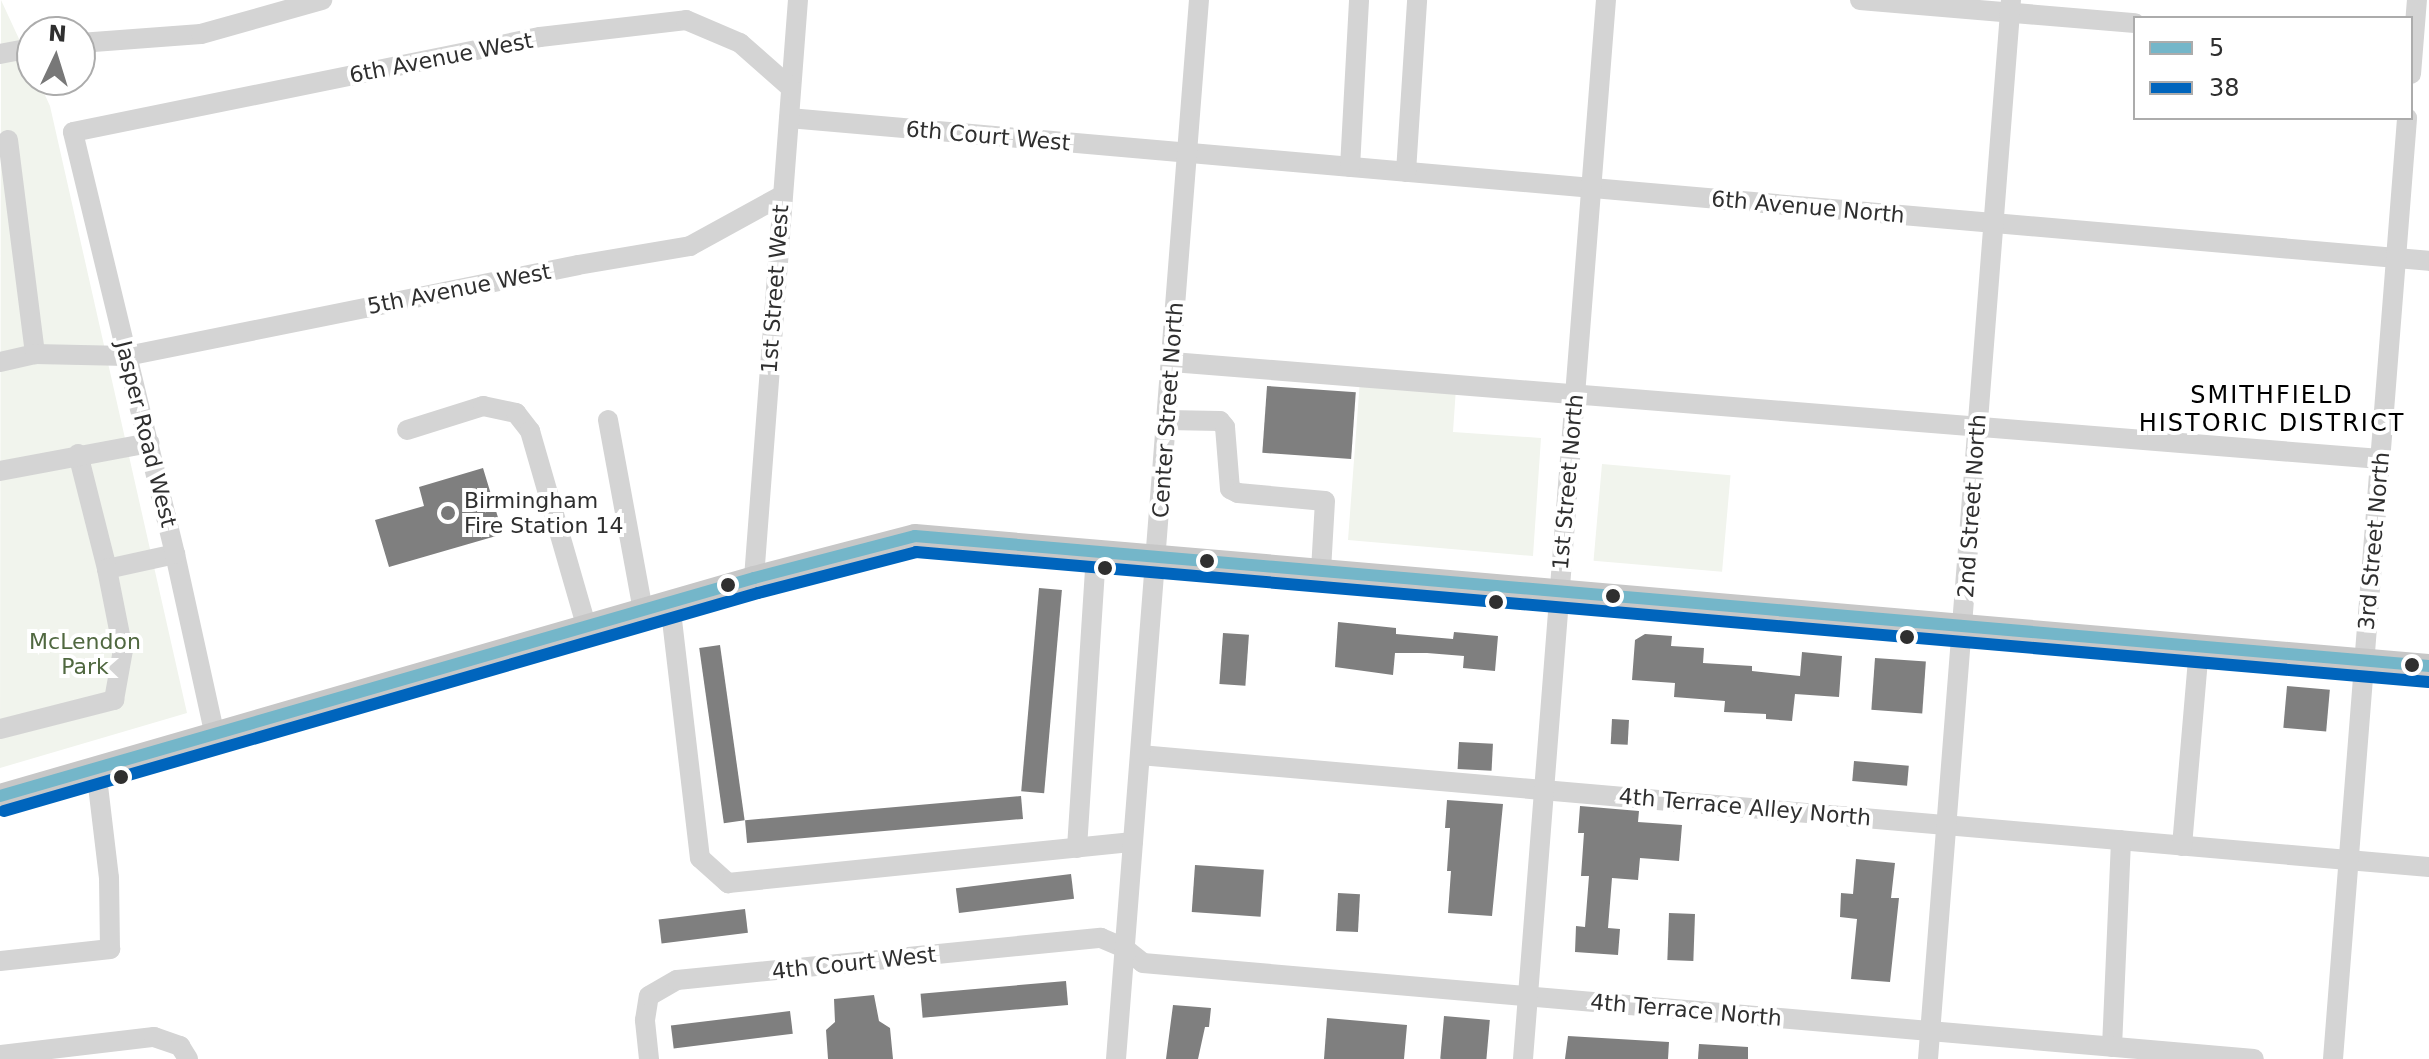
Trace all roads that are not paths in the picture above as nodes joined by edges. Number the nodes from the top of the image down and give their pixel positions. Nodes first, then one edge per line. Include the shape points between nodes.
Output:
1 (322, 0) edge
2 (798, 0) edge
3 (1199, 0) edge
4 (1359, 0) edge
5 (1417, 0) edge
6 (1606, 0) edge
7 (1860, 0) edge
8 (2417, 0) edge
9 (2011, 6) edge
10 (2133, 23) edge
11 (96, 42) edge
12 (2418, 47) edge
13 (791, 88) junction
14 (789, 118) junction
15 (2407, 120) edge
16 (73, 132) joint
17 (8, 140) dead end
18 (1187, 153) junction
19 (1350, 167) junction
20 (1406, 172) junction
21 (1591, 188) junction
22 (781, 196) junction
23 (1994, 223) junction
24 (2396, 259) junction
25 (2429, 261) edge
26 (35, 354) junction
27 (127, 356) junction
28 (0, 362) edge
29 (1172, 362) junction
30 (1575, 395) junction
31 (608, 420) dead end
32 (1167, 420) junction
33 (1978, 427) junction
34 (407, 430) dead end
35 (149, 443) junction
36 (78, 454) junction
37 (2380, 459) junction
38 (0, 471) edge
39 (1096, 551) junction
40 (175, 554) junction
41 (1157, 556) junction
42 (107, 569) junction
43 (1321, 570) junction
44 (754, 578) junction
45 (1560, 591) junction
46 (670, 603) junction
47 (643, 611) junction
48 (1962, 625) junction
49 (587, 628) junction
50 (2199, 646) junction
51 (2364, 660) junction
52 (2429, 666) edge
53 (0, 729) edge
54 (215, 736) junction
55 (1140, 755) junction
56 (96, 769) junction
57 (1544, 790) junction
58 (0, 796) edge
59 (1947, 825) junction
60 (2121, 840) junction
61 (1133, 842) junction
62 (2182, 846) junction
63 (1077, 848) junction
64 (2349, 861) junction
65 (2429, 867) edge
66 (1124, 948) junction
67 (0, 961) edge
68 (1528, 996) junction
69 (1930, 1031) junction
70 (2112, 1047) junction
71 (0, 1055) edge
72 (188, 1059) edge
73 (649, 1059) edge
74 (1116, 1059) edge
75 (1523, 1059) edge
76 (1928, 1059) edge
77 (2254, 1059) edge
78 (2333, 1059) edge

1 - 11 street via 201,34
2 - 13 street, 1st Street West
3 - 18 street, Center Street North
4 - 19 street
5 - 20 street
6 - 21 street, 1st Street North
7 - 9 street
8 - 12 street
9 - 10 street
9 - 23 street, 2nd Street North
13 - 14 street, 1st Street West
13 - 16 street, 6th Avenue West via 740,43 686,20 540,37
14 - 18 street, 6th Court West
14 - 22 street, 1st Street West
15 - 24 street, 3rd Street North
16 - 27 street, Jasper Road West
17 - 26 street
18 - 19 street, 6th Avenue North
18 - 29 street, Center Street North
19 - 20 street, 6th Avenue North
20 - 21 street, 6th Avenue North
21 - 23 street, 6th Avenue North
21 - 30 street, 1st Street North
22 - 27 street, 5th Avenue West via 690,246
22 - 44 street, 1st Street West
23 - 24 street, 6th Avenue North
23 - 33 street, 2nd Street North
24 - 25 street, 6th Avenue North
24 - 37 street, 3rd Street North
26 - 27 street, 5th Avenue West
26 - 28 street, 5th Avenue West
27 - 35 street, Jasper Road West
29 - 30 street
29 - 32 street, Center Street North
30 - 33 street
30 - 45 street, 1st Street North
31 - 47 street
32 - 41 street, Center Street North
32 - 43 street via 1220,421 1225,427 1230,489 1325,501
33 - 37 street
33 - 48 street, 2nd Street North
34 - 49 street via 483,406 516,413 530,431
35 - 36 street
35 - 40 street, Jasper Road West
36 - 38 street
36 - 42 street
37 - 51 street, 3rd Street North
39 - 41 main road
39 - 44 main road via 915,536
39 - 63 street
40 - 42 street
40 - 54 street, Jasper Road West
41 - 43 main road
41 - 55 street, Center Street North
42 - 53 street via 123,650 114,700
43 - 45 main road
44 - 46 main road
45 - 48 main road
45 - 57 street, 1st Street North
46 - 47 main road
46 - 63 street via 700,858 728,883
47 - 49 main road
48 - 50 main road
48 - 59 street, 2nd Street North
49 - 54 main road
50 - 51 main road
50 - 62 street
51 - 52 main road
51 - 64 street, 3rd Street North
54 - 56 main road
55 - 57 street, 4th Terrace Alley North
55 - 61 street, Center Street North
56 - 58 main road
56 - 67 street via 109,878 110,949
57 - 59 street, 4th Terrace Alley North
57 - 68 street, 1st Street North
59 - 60 street, 4th Terrace Alley North
59 - 69 street, 2nd Street North
60 - 62 street, 4th Terrace Alley North
60 - 70 street
61 - 63 street
61 - 66 street, Center Street North
62 - 64 street, 4th Terrace Alley North
64 - 65 street, 4th Terrace Alley North
64 - 78 street, 3rd Street North
66 - 68 street, 4th Terrace North via 1143,963
66 - 73 street, 4th Court West via 1101,938 677,980 649,996
66 - 74 street, Center Street North
68 - 69 street, 4th Terrace North
68 - 75 street, 1st Street North
69 - 70 street, 4th Terrace North
69 - 76 street, 2nd Street North
70 - 77 street, 4th Terrace North
71 - 72 street via 154,1037 180,1046

